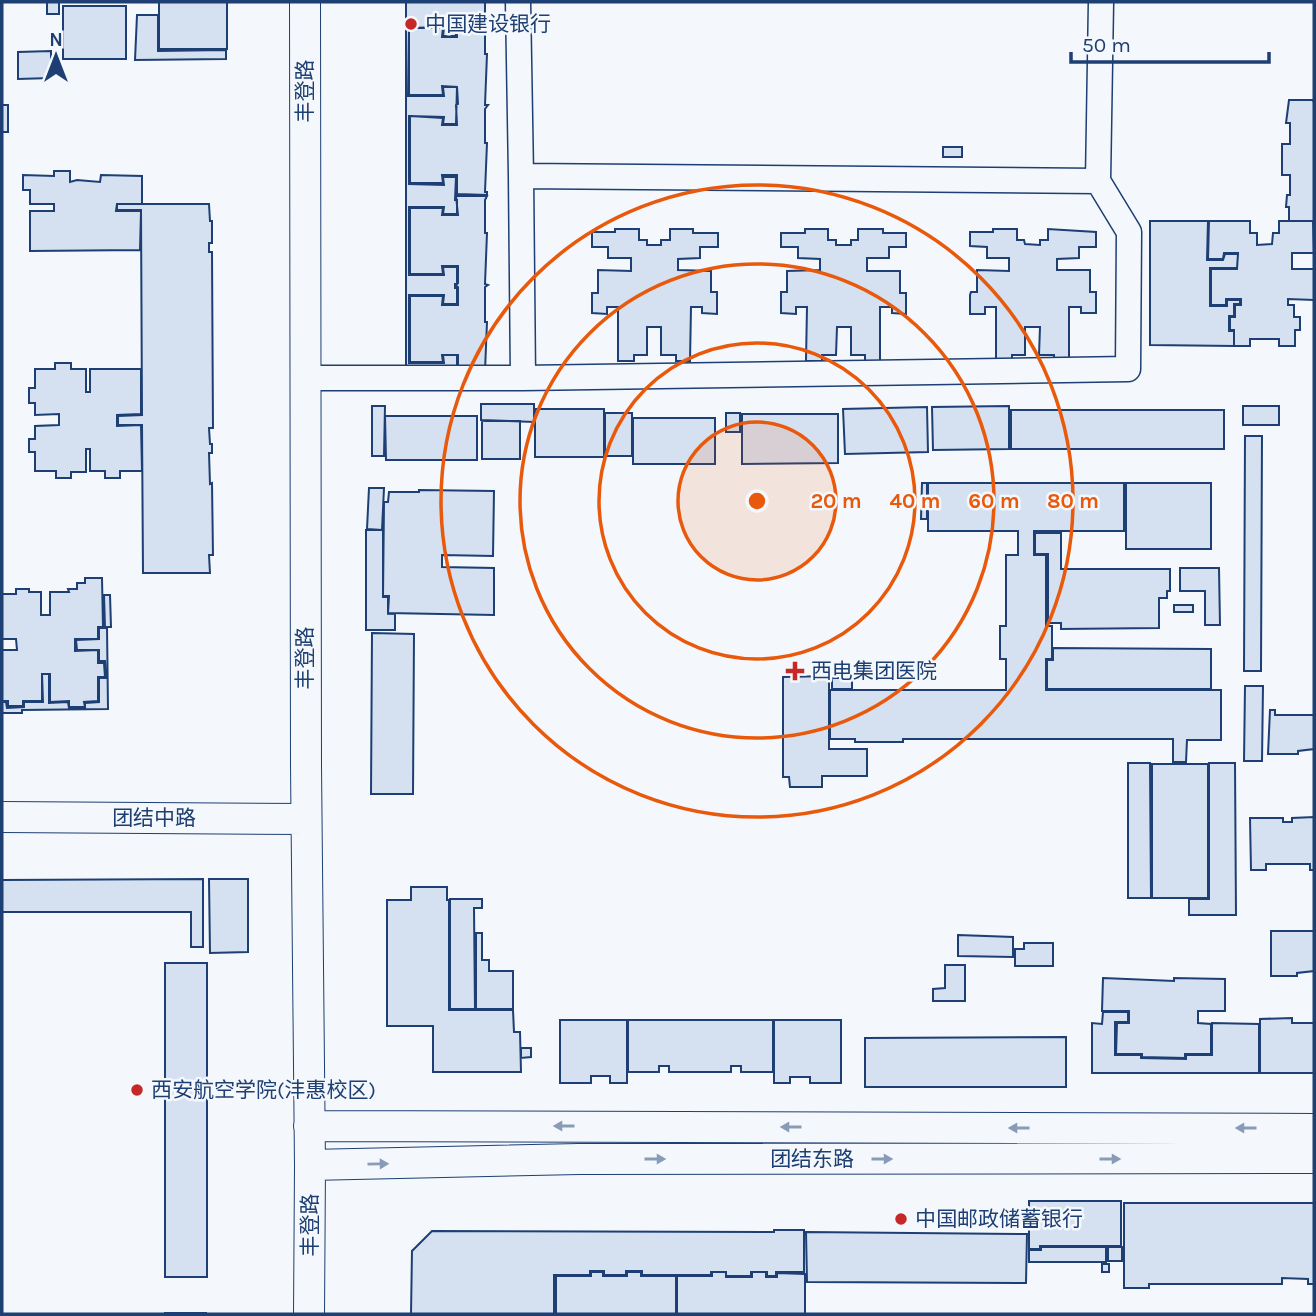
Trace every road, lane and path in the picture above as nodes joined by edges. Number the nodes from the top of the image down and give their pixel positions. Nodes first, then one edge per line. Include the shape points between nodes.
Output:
1 (305, 2) edge
2 (518, 2) edge
3 (1101, 2) edge
4 (521, 176) junction
5 (1098, 181) junction
6 (305, 378) junction
7 (523, 378) junction
8 (2, 817) edge
9 (306, 819) junction
10 (310, 1126) junction
11 (1314, 1129) edge
12 (1314, 1158) edge
13 (310, 1165) junction
14 (309, 1314) edge

1 - 6 street, 丰登路
2 - 4 street
3 - 5 street
4 - 5 street
4 - 7 street
5 - 7 street via 1129,232 1128,369
6 - 7 street
6 - 9 street, 丰登路
8 - 9 street, 团结中路
9 - 10 street, 丰登路
11 -> 10 street
10 - 13 street, 丰登路
13 -> 12 street, 团结东路
13 - 14 street, 丰登路

